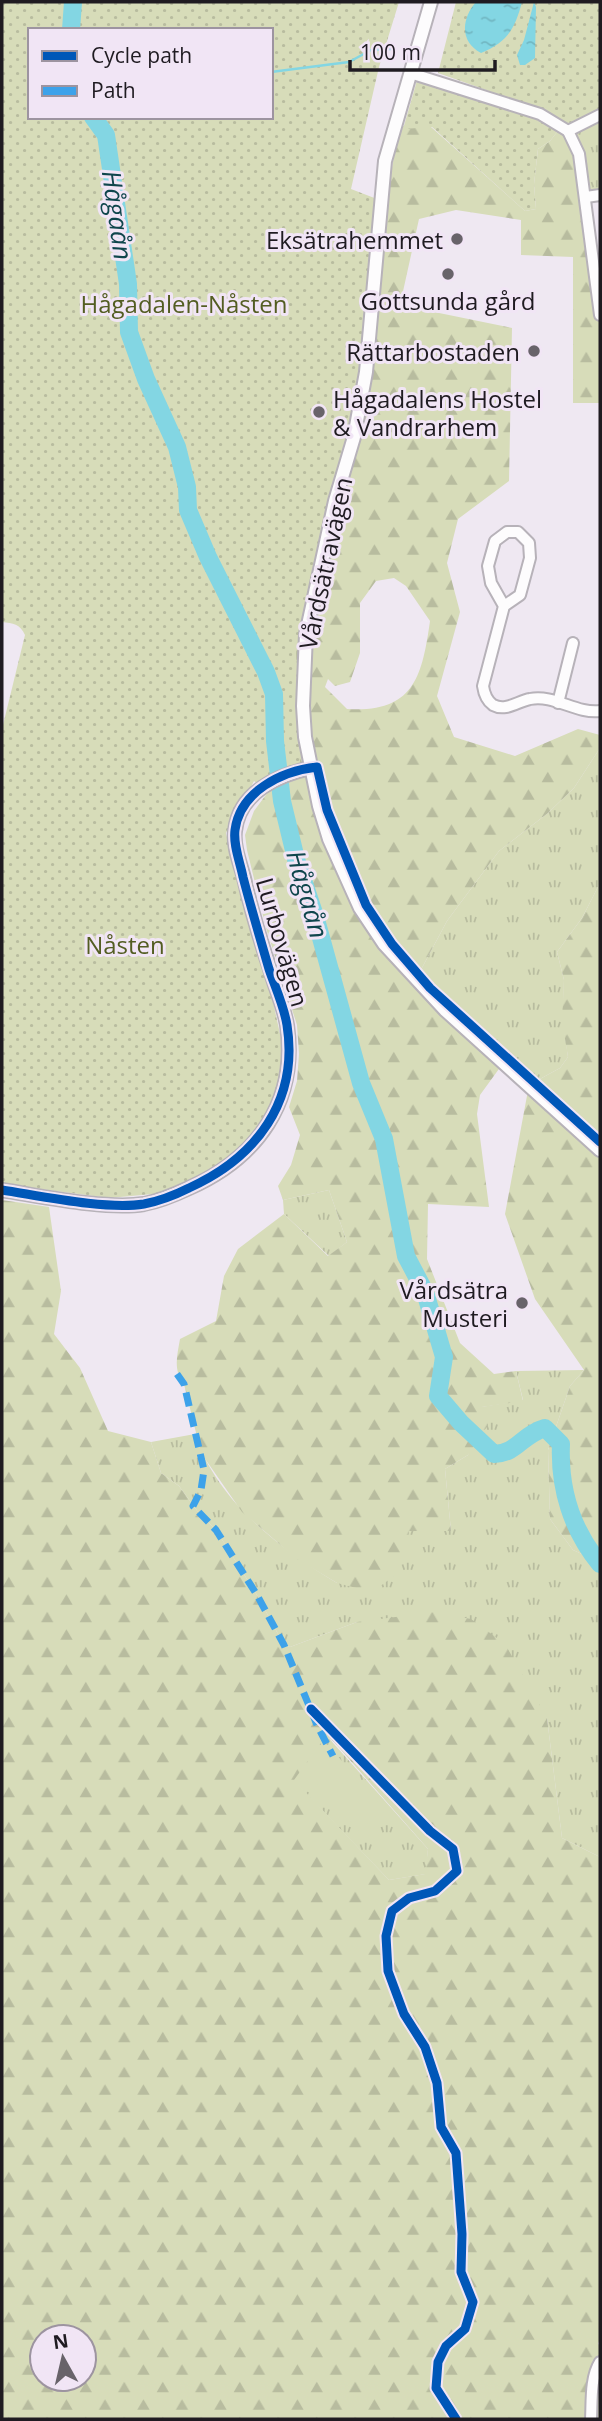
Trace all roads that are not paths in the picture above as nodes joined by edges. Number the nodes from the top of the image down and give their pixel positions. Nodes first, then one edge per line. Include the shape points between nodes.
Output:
1 (431, 2) edge
2 (410, 73) junction
3 (600, 115) edge
4 (568, 131) junction
5 (600, 195) edge
6 (586, 197) junction
7 (600, 315) edge
8 (504, 606) junction
9 (573, 643) dead end
10 (558, 703) junction
11 (600, 712) edge
12 (311, 768) junction
13 (600, 1150) edge
14 (2, 1190) edge
15 (600, 2362) edge
16 (591, 2419) edge

1 - 2 street, Vårdsätravägen
2 - 4 street via 540,114
2 - 12 street, Vårdsätravägen via 385,161 364,384 354,438 306,634 303,706
3 - 4 street
4 - 6 street via 579,154
5 - 6 street
6 - 7 street
8 - 8 street via 491,583 488,566 495,541 507,532 518,532 529,543 530,558 520,595
8 - 10 street via 485,676 485,695 496,706 513,706 529,699
9 - 10 street
10 - 11 street
12 - 13 street, Vårdsätravägen via 334,849 360,908 384,944 444,1010
12 - 14 street, Lurbovägen via 267,782 243,808 235,832 256,926 287,1023 286,1079 264,1130 227,1168 145,1204 94,1203
15 - 16 street

